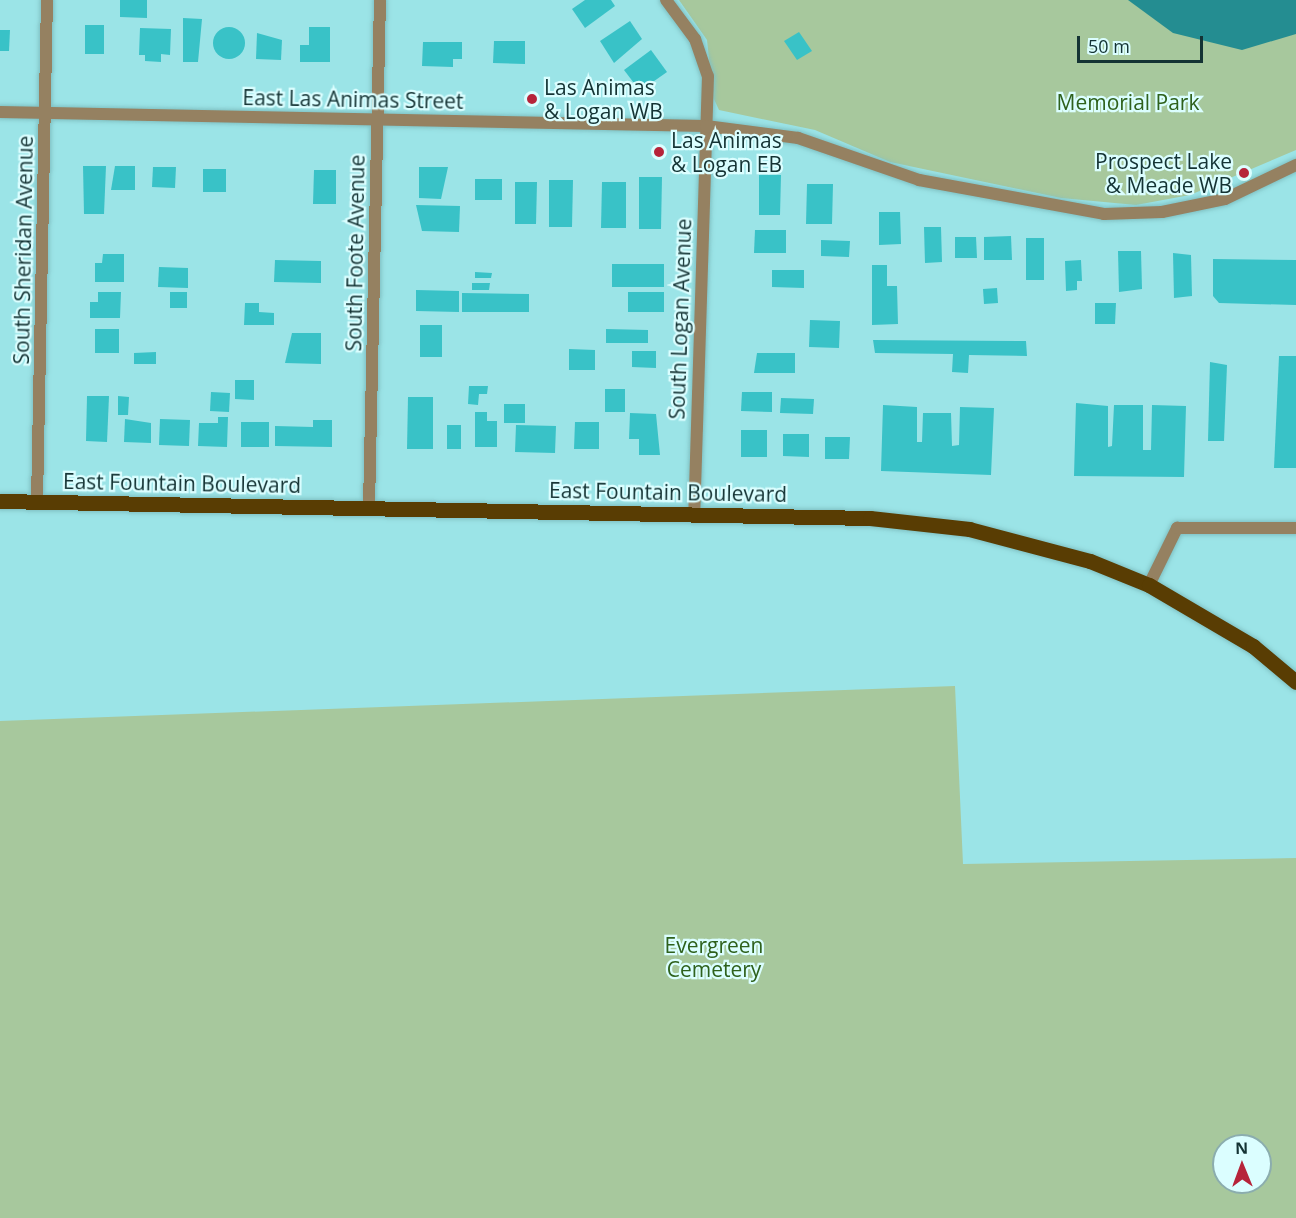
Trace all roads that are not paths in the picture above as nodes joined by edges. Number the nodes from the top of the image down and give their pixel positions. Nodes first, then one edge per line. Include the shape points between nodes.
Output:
1 (47, 0) edge
2 (380, 0) edge
3 (666, 0) edge
4 (0, 112) edge
5 (45, 113) junction
6 (377, 118) junction
7 (706, 126) junction
8 (1296, 165) edge
9 (0, 501) edge
10 (37, 501) junction
11 (369, 507) junction
12 (694, 513) junction
13 (1296, 528) edge
14 (1149, 585) junction
15 (1296, 681) edge

1 - 5 street, South Sheridan Avenue
2 - 6 street, South Foote Avenue
3 - 7 street, South Logan Avenue via 703,55 708,76
4 - 5 street, East Las Animas Street
5 - 6 street, East Las Animas Street
5 - 10 street, South Sheridan Avenue
6 - 7 street, East Las Animas Street
6 - 11 street, South Foote Avenue
7 - 8 street, East Las Animas Street via 798,138 928,182 1101,214 1162,212 1225,199
7 - 12 street, South Logan Avenue
9 - 10 main road, East Fountain Boulevard
10 - 11 main road, East Fountain Boulevard
11 - 12 main road, East Fountain Boulevard
12 - 14 main road, East Fountain Boulevard via 870,518 969,530 1067,554
13 - 14 street via 1177,528
14 - 15 main road, East Fountain Boulevard via 1197,609

